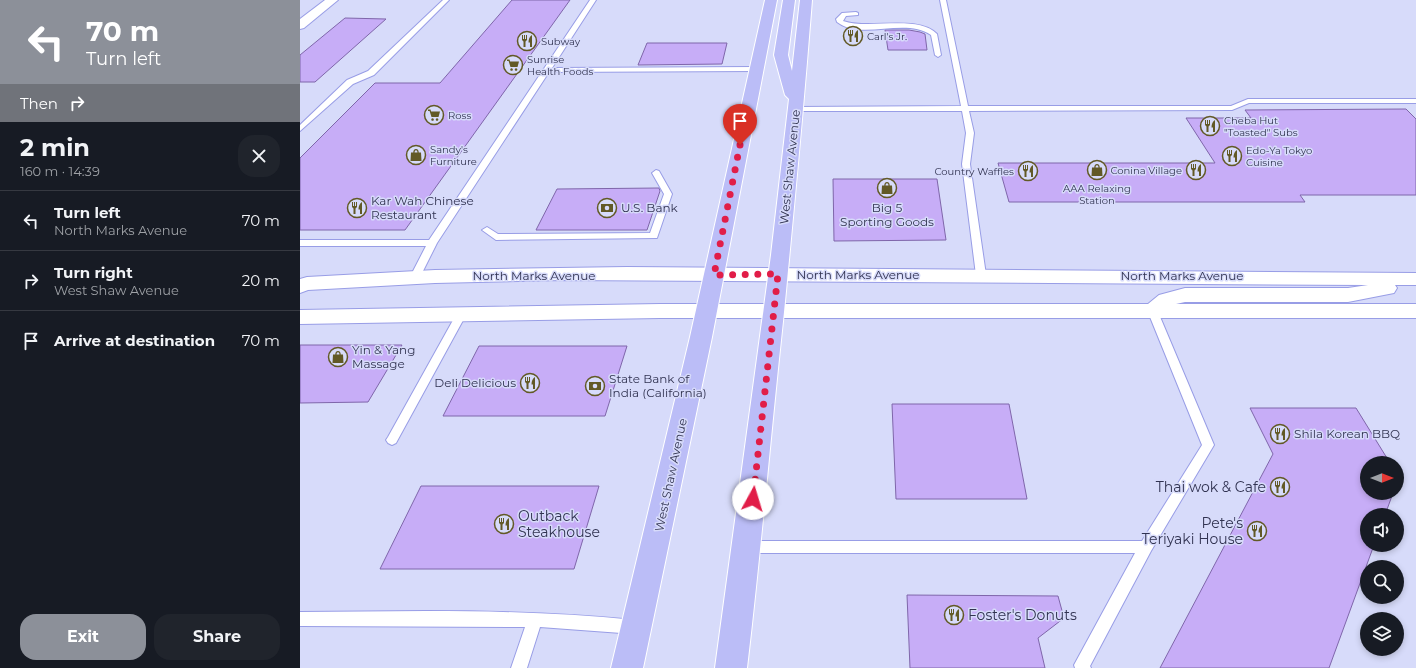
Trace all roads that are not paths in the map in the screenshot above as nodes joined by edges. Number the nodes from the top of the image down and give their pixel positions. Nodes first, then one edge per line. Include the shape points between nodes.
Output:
1 (332, 0) edge
2 (446, 0) edge
3 (593, 0) edge
4 (771, 0) edge
5 (789, 0) edge
6 (806, 0) edge
7 (943, 0) edge
8 (856, 14) dead end
9 (300, 25) edge
10 (938, 55) dead end
11 (756, 69) junction
12 (547, 70) junction
13 (1416, 101) edge
14 (796, 109) junction
15 (966, 109) junction
16 (300, 129) edge
17 (656, 173) dead end
18 (487, 230) dead end
19 (300, 243) edge
20 (432, 243) junction
21 (778, 274) junction
22 (980, 274) junction
23 (714, 275) junction
24 (415, 277) junction
25 (1416, 279) edge
26 (1416, 283) edge
27 (300, 286) edge
28 (706, 311) junction
29 (773, 311) junction
30 (1416, 311) edge
31 (1153, 312) junction
32 (462, 313) junction
33 (300, 316) edge
34 (392, 440) dead end
35 (747, 546) junction
36 (1146, 547) junction
37 (300, 619) edge
38 (536, 619) junction
39 (638, 627) junction
40 (519, 668) edge
41 (627, 668) edge
42 (730, 668) edge
43 (1083, 668) edge

1 - 9 street
2 - 16 lane via 371,73 350,82
3 - 12 lane
4 - 11 main road, West Shaw Avenue
5 - 14 main road via 781,56
6 - 14 main road, West Shaw Avenue
7 - 15 lane
8 - 10 lane via 844,14 839,19 840,22 852,26 928,29 934,34
11 - 12 lane
11 - 23 main road, West Shaw Avenue
12 - 20 lane
13 - 15 lane via 1248,101 1232,108
14 - 15 lane
14 - 21 main road, West Shaw Avenue
15 - 22 lane via 970,133 966,164
17 - 18 lane via 668,194 654,236 496,237
19 - 20 lane
20 - 24 lane
21 - 22 main road, North Marks Avenue
21 - 23 main road, North Marks Avenue
21 - 29 main road, West Shaw Avenue
22 - 25 main road, North Marks Avenue
23 - 24 main road, North Marks Avenue
23 - 28 main road, West Shaw Avenue
24 - 27 main road, North Marks Avenue
26 - 31 main road via 1348,295 1185,295 1168,298 1159,303
28 - 29 main road
28 - 32 main road
28 - 39 main road, West Shaw Avenue
29 - 31 main road
29 - 35 main road, West Shaw Avenue
30 - 31 main road
31 - 36 lane via 1208,445
32 - 33 main road
32 - 34 lane
35 - 36 lane
35 - 42 main road, West Shaw Avenue
36 - 43 lane via 1082,665
37 - 38 lane
38 - 39 lane
38 - 40 lane
39 - 41 main road, West Shaw Avenue

